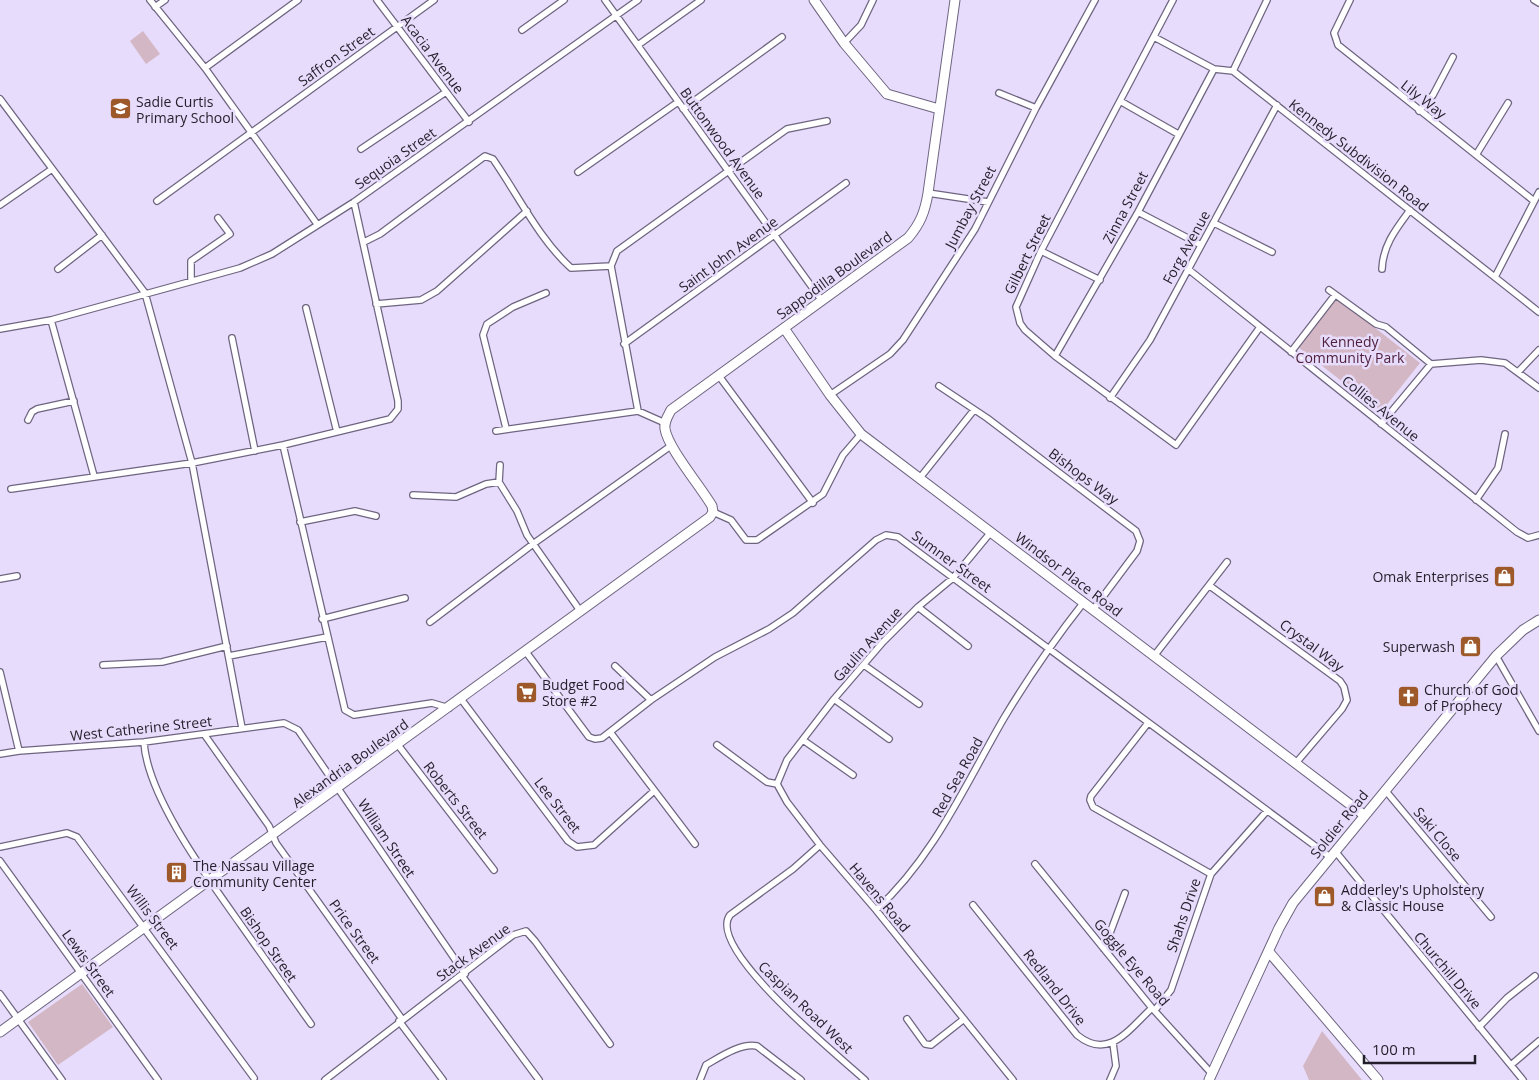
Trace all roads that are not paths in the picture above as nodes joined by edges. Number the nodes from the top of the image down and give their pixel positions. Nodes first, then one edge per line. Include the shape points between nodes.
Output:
1 (150, 0) edge
2 (165, 0) edge
3 (298, 0) edge
4 (377, 0) edge
5 (434, 0) edge
6 (564, 0) edge
7 (605, 0) edge
8 (638, 0) edge
9 (701, 0) edge
10 (814, 0) edge
11 (873, 0) edge
12 (956, 0) edge
13 (1096, 0) edge
14 (1173, 0) edge
15 (1267, 0) edge
16 (1350, 0) edge
17 (1534, 0) edge
18 (1539, 3) edge
19 (155, 7) junction
20 (617, 16) junction
21 (397, 27) junction
22 (522, 30) dead end
23 (782, 37) dead end
24 (1154, 37) junction
25 (844, 42) junction
26 (638, 45) junction
27 (1453, 56) dead end
28 (205, 68) junction
29 (1214, 68) junction
30 (1233, 71) junction
31 (446, 92) junction
32 (998, 92) dead end
33 (0, 99) edge
34 (1120, 101) junction
35 (678, 102) junction
36 (1508, 103) dead end
37 (1277, 105) junction
38 (1036, 108) junction
39 (683, 109) junction
40 (939, 109) junction
41 (1419, 111) junction
42 (826, 121) dead end
43 (469, 122) junction
44 (252, 133) junction
45 (1178, 134) junction
46 (361, 149) dead end
47 (1476, 155) junction
48 (52, 169) junction
49 (729, 171) junction
50 (578, 172) dead end
51 (846, 183) dead end
52 (1539, 192) edge
53 (928, 193) junction
54 (158, 201) dead end
55 (354, 202) junction
56 (988, 202) junction
57 (1534, 202) junction
58 (0, 205) edge
59 (1410, 210) junction
60 (527, 211) junction
61 (1138, 212) junction
62 (218, 218) dead end
63 (1214, 223) junction
64 (317, 224) junction
65 (102, 235) junction
66 (774, 236) junction
67 (364, 242) junction
68 (1201, 245) junction
69 (1041, 251) junction
70 (1272, 252) dead end
71 (611, 266) junction
72 (58, 269) dead end
73 (1188, 269) junction
74 (1382, 269) dead end
75 (1495, 277) junction
76 (1100, 280) junction
77 (190, 281) junction
78 (1329, 290) dead end
79 (145, 293) junction
80 (546, 293) dead end
81 (1336, 294) junction
82 (822, 301) junction
83 (376, 304) junction
84 (306, 308) dead end
85 (1539, 312) edge
86 (51, 320) junction
87 (1260, 327) junction
88 (784, 328) junction
89 (0, 329) edge
90 (232, 338) dead end
91 (624, 344) junction
92 (1539, 350) edge
93 (1291, 352) junction
94 (1055, 356) junction
95 (1431, 364) junction
96 (1519, 371) junction
97 (719, 376) junction
98 (939, 386) dead end
99 (1539, 388) edge
100 (830, 395) junction
101 (1110, 398) junction
102 (74, 401) junction
103 (974, 410) junction
104 (638, 412) junction
105 (28, 420) dead end
106 (665, 423) junction
107 (1381, 424) junction
108 (506, 428) junction
109 (496, 431) dead end
110 (337, 432) junction
111 (861, 434) junction
112 (1505, 434) dead end
113 (283, 445) junction
114 (672, 446) junction
115 (255, 451) junction
116 (192, 463) junction
117 (500, 465) dead end
118 (94, 476) junction
119 (919, 479) junction
120 (500, 482) junction
121 (11, 489) dead end
122 (413, 495) dead end
123 (1476, 500) junction
124 (812, 503) junction
125 (712, 512) junction
126 (376, 516) dead end
127 (300, 522) junction
128 (991, 532) junction
129 (1539, 536) edge
130 (533, 544) junction
131 (1228, 562) dead end
132 (17, 576) dead end
133 (953, 578) junction
134 (0, 579) edge
135 (1210, 586) junction
136 (405, 598) dead end
137 (1084, 602) junction
138 (918, 607) junction
139 (1093, 610) junction
140 (581, 612) junction
141 (322, 619) junction
142 (1539, 620) edge
143 (430, 622) dead end
144 (327, 637) junction
145 (227, 646) junction
146 (968, 646) dead end
147 (1048, 647) junction
148 (526, 652) junction
149 (229, 656) junction
150 (1154, 656) junction
151 (1496, 656) junction
152 (103, 665) dead end
153 (864, 665) junction
154 (615, 666) dead end
155 (0, 672) edge
156 (461, 699) junction
157 (834, 699) junction
158 (651, 700) junction
159 (919, 704) dead end
160 (449, 708) junction
161 (284, 723) joint
162 (1148, 723) junction
163 (242, 728) junction
164 (1539, 731) edge
165 (610, 732) junction
166 (204, 734) junction
167 (888, 738) dead end
168 (803, 740) junction
169 (144, 742) junction
170 (398, 745) junction
171 (717, 745) dead end
172 (20, 750) junction
173 (0, 754) edge
174 (1295, 764) junction
175 (853, 776) dead end
176 (777, 784) junction
177 (338, 788) junction
178 (1385, 790) junction
179 (654, 791) junction
180 (1266, 812) junction
181 (1364, 815) junction
182 (274, 835) junction
183 (694, 844) dead end
184 (820, 845) junction
185 (0, 847) edge
186 (1332, 854) junction
187 (0, 860) edge
188 (1034, 864) dead end
189 (494, 870) dead end
190 (1212, 874) junction
191 (210, 881) junction
192 (1125, 893) dead end
193 (973, 905) dead end
194 (876, 910) junction
195 (1491, 917) dead end
196 (145, 927) junction
197 (1104, 949) junction
198 (1269, 952) junction
199 (82, 973) junction
200 (463, 975) junction
201 (1535, 976) dead end
202 (0, 994) edge
203 (1154, 1009) junction
204 (19, 1018) junction
205 (907, 1019) dead end
206 (964, 1019) junction
207 (401, 1020) junction
208 (311, 1024) dead end
209 (1479, 1028) junction
210 (0, 1032) edge
211 (1539, 1041) edge
212 (1113, 1043) junction
213 (610, 1044) dead end
214 (1511, 1065) junction
215 (1211, 1077) edge
216 (254, 1078) dead end
217 (62, 1080) edge
218 (158, 1080) edge
219 (325, 1080) edge
220 (443, 1080) edge
221 (539, 1080) edge
222 (700, 1080) edge
223 (801, 1080) edge
224 (865, 1080) edge
225 (1013, 1080) edge
226 (1110, 1080) edge
227 (1378, 1080) edge
228 (1523, 1080) edge

1 - 19 street
2 - 19 street
3 - 28 street
4 - 21 street, Acacia Avenue
5 - 21 street, Saffron Street
6 - 22 street
7 - 20 street, Buttonwood Avenue
8 - 20 street, Sequoia Street
9 - 26 street
10 - 25 street
11 - 25 street via 861,24
12 - 40 street, Sappodilla Boulevard
13 - 38 street, Jumbay Street
14 - 24 street, Gilbert Street
15 - 30 street
16 - 41 street, Lily Way via 1334,32 1338,45
17 - 18 street
19 - 28 street
20 - 26 street, Buttonwood Avenue
20 - 43 street, Sequoia Street
21 - 31 street, Acacia Avenue
21 - 44 street, Saffron Street
23 - 39 street
24 - 29 street, Kennedy Subdivision Road
24 - 34 street, Gilbert Street
25 - 40 street via 886,94
26 - 35 street, Buttonwood Avenue
27 - 41 street via 1433,95
28 - 44 street
29 - 30 street, Kennedy Subdivision Road
29 - 45 street, Zinna Street
30 - 37 street, Kennedy Subdivision Road
31 - 43 street, Acacia Avenue
31 - 46 street
32 - 38 street
33 - 48 street
34 - 45 street
34 - 69 street, Gilbert Street
35 - 39 street, Buttonwood Avenue
35 - 50 street
36 - 47 street
37 - 59 street, Kennedy Subdivision Road
37 - 63 street, Forg Avenue
38 - 56 street, Jumbay Street
39 - 49 street, Buttonwood Avenue
40 - 53 street, Sappodilla Boulevard
41 - 47 street, Lily Way
42 - 49 street via 786,129
43 - 55 street, Sequoia Street
44 - 54 street, Saffron Street
44 - 64 street
45 - 61 street, Zinna Street
47 - 57 street, Lily Way
48 - 58 street
48 - 65 street
49 - 66 street, Buttonwood Avenue
49 - 71 street via 617,251
51 - 66 street, Saint John Avenue
52 - 57 street
53 - 56 street
53 - 82 street, Sappodilla Boulevard via 919,226 908,238
55 - 64 street, Sequoia Street
55 - 67 street
56 - 100 street, Jumbay Street via 975,230 898,348
57 - 75 street
59 - 74 street via 1389,239 1382,254
59 - 75 street, Kennedy Subdivision Road
60 - 67 street via 493,159 485,156 380,234
60 - 71 street via 571,268
60 - 83 street via 437,291 421,300
61 - 68 street
61 - 76 street, Zinna Street
62 - 77 street via 230,234 191,261
63 - 68 street, Forg Avenue
63 - 70 street
64 - 77 street, Sequoia Street via 272,254 240,268
65 - 72 street
65 - 79 street
66 - 82 street, Buttonwood Avenue
66 - 91 street, Saint John Avenue
67 - 83 street
68 - 73 street, Forg Avenue
69 - 76 street
69 - 94 street, Gilbert Street via 1016,307 1025,330
71 - 91 street
73 - 87 street, Collies Avenue
73 - 101 street, Forg Avenue via 1150,340
75 - 85 street, Kennedy Subdivision Road
76 - 94 street, Zinna Street
77 - 79 street, Sequoia Street
78 - 81 street
79 - 86 street, Sequoia Street
79 - 116 street
80 - 108 street via 487,324 483,335
81 - 93 street
81 - 95 street via 1376,324 1386,327
82 - 88 street, Sappodilla Boulevard
83 - 110 street via 398,409 390,419
84 - 110 street
86 - 89 street, Sequoia Street
86 - 102 street
87 - 93 street, Collies Avenue
87 - 101 street, Gilbert Street via 1176,445
88 - 97 street, Sappodilla Boulevard
88 - 100 street, Windsor Place Road
90 - 115 street
91 - 104 street
92 - 96 street
93 - 107 street, Collies Avenue
94 - 101 street, Gilbert Street
95 - 96 street via 1490,360 1505,363
95 - 107 street
96 - 99 street
97 - 106 street, Sappodilla Boulevard via 672,410
97 - 124 street
98 - 103 street, Bishops Way
100 - 111 street, Windsor Place Road
102 - 105 street via 37,409
102 - 118 street
103 - 119 street
103 - 139 street, Bishops Way via 1136,532 1140,541 1137,551
104 - 106 street
104 - 108 street
106 - 114 street
107 - 123 street, Collies Avenue
108 - 109 street
110 - 113 street
111 - 119 street, Windsor Place Road
111 - 124 street via 843,455 823,494
112 - 123 street via 1498,468
113 - 115 street
113 - 127 street
114 - 125 street via 711,503
114 - 130 street
115 - 116 street
116 - 118 street
116 - 145 street
117 - 120 street
118 - 121 street
119 - 128 street, Windsor Place Road
120 - 122 street via 447,498
120 - 130 street
123 - 129 street, Collies Avenue via 1522,535 1528,538
124 - 125 street via 755,542 746,540 724,516
125 - 140 street, Alexandria Boulevard via 700,525
126 - 127 street via 355,511
127 - 141 street
128 - 133 street, Gaulin Avenue
128 - 137 street, Windsor Place Road
130 - 140 street
130 - 143 street
131 - 135 street
132 - 134 street
133 - 138 street, Gaulin Avenue
133 - 147 street, Sumner Street
133 - 158 street, Sumner Street via 898,537 881,537 793,613 715,657
135 - 150 street
135 - 174 street, Crystal Way via 1340,680 1344,687 1347,700 1342,709
136 - 141 street
137 - 139 street, Windsor Place Road
137 - 147 street, Red Sea Road
138 - 146 street
138 - 153 street, Gaulin Avenue
139 - 150 street, Windsor Place Road
140 - 148 street, Alexandria Boulevard
141 - 144 street
142 - 151 street, Soldier Road via 1522,630
144 - 149 street
144 - 160 street via 347,712 354,715 432,703
145 - 149 street
145 - 152 street via 162,662
147 - 162 street, Sumner Street
147 - 194 street, Red Sea Road via 925,855
148 - 156 street, Alexandria Boulevard
148 - 165 street, Sumner Street via 589,737 599,739
149 - 163 street
150 - 174 street, Windsor Place Road
151 - 164 street
151 - 178 street, Soldier Road
153 - 157 street, Gaulin Avenue
153 - 159 street
154 - 158 street
155 - 172 street
156 - 160 street, Alexandria Boulevard
156 - 179 street, Lee Street via 568,841 577,847 585,848 601,840
157 - 167 street
157 - 168 street, Gaulin Avenue
158 - 165 street, Sumner Street
160 - 170 street, Alexandria Boulevard
161 - 163 street, West Catherine Street
161 - 177 street, William Street via 298,730
162 - 180 street, Sumner Street
162 - 190 street via 1090,800 1093,807
163 - 166 street, West Catherine Street
165 - 179 street
166 - 169 street, West Catherine Street
166 - 182 street, Price Street
168 - 175 street
168 - 176 street, Gaulin Avenue via 787,760
169 - 172 street, West Catherine Street
169 - 191 street, Bishop Street via 161,799
170 - 177 street, Alexandria Boulevard
170 - 189 street, Roberts Street
171 - 176 street via 767,782
172 - 173 street, West Catherine Street
174 - 181 street, Windsor Place Road
176 - 184 street, Havens Road
177 - 182 street, Alexandria Boulevard
177 - 200 street, William Street
178 - 181 street, Soldier Road
178 - 195 street, Saki Close
179 - 183 street
180 - 186 street, Sumner Street
180 - 190 street, Shahs Drive
181 - 186 street, Soldier Road
182 - 191 street, Alexandria Boulevard
182 - 207 street, Price Street via 276,843
184 - 194 street, Havens Road
184 - 224 street, Caspian Road West via 730,915 726,930 755,978
185 - 196 street, Willis Street via 74,834
186 - 198 street, Soldier Road via 1293,903
186 - 209 street, Churchill Drive
187 - 199 street, Lewis Street
188 - 197 street, Goggle Eye Road
190 - 203 street, Shahs Drive via 1171,990
191 - 196 street, Alexandria Boulevard
191 - 208 street, Bishop Street
192 - 197 street
193 - 212 street, Redland Drive via 1077,1035 1086,1043 1104,1046
194 - 206 street, Havens Road
196 - 199 street, Alexandria Boulevard
196 - 216 street, Willis Street
197 - 203 street, Goggle Eye Road
198 - 215 street, Soldier Road
198 - 227 street
199 - 204 street, Alexandria Boulevard
199 - 218 street, Lewis Street
200 - 207 street, Stack Avenue
200 - 213 street, Stack Avenue via 513,935 526,932
200 - 221 street, William Street
201 - 209 street via 1507,998
202 - 204 street
203 - 212 street
203 - 215 street, Goggle Eye Road
204 - 210 street, Alexandria Boulevard
204 - 217 street
205 - 206 street via 931,1046
206 - 225 street, Havens Road
207 - 219 street, Stack Avenue
207 - 220 street, Price Street
209 - 214 street, Churchill Drive
211 - 214 street
212 - 226 street via 1116,1066
214 - 228 street, Churchill Drive
222 - 223 street via 706,1065 752,1045

